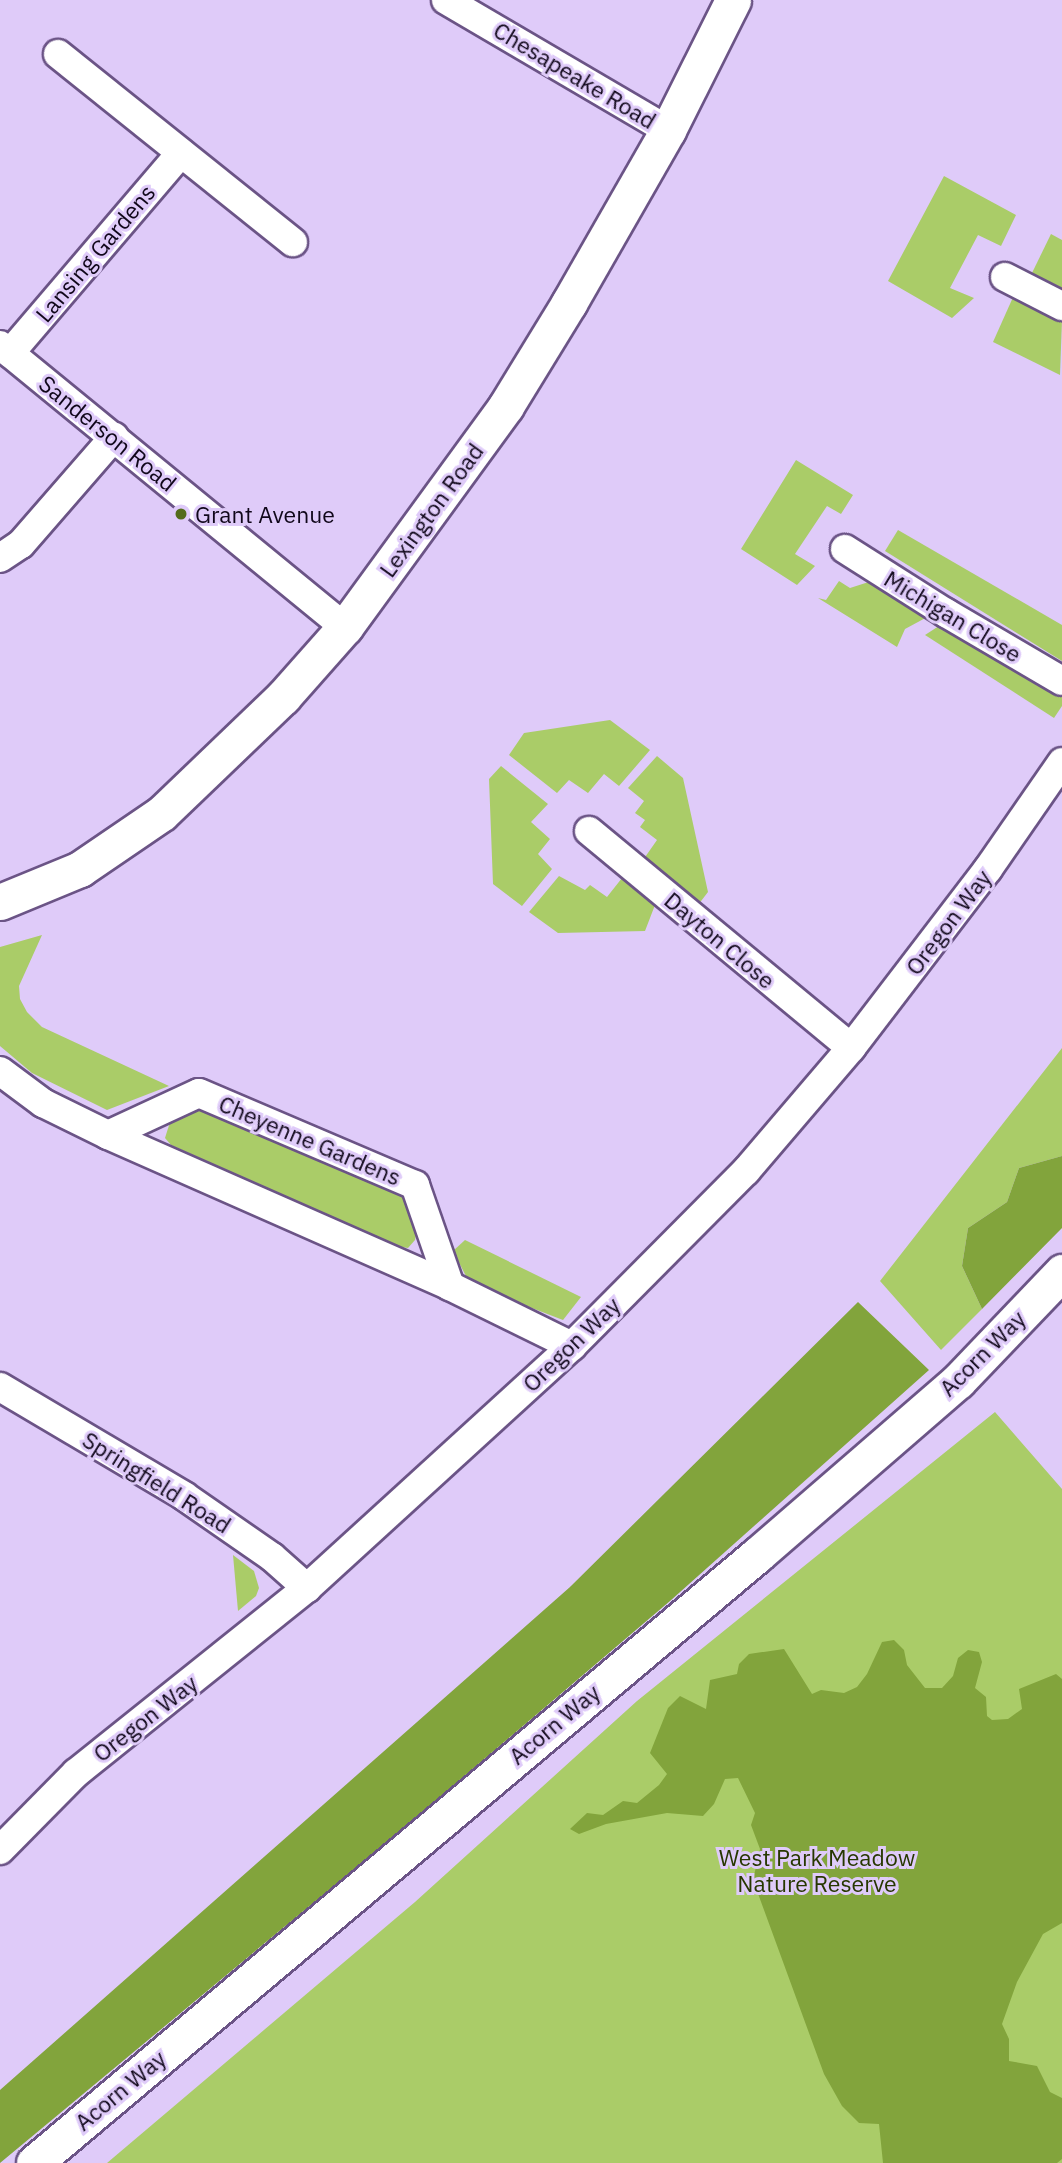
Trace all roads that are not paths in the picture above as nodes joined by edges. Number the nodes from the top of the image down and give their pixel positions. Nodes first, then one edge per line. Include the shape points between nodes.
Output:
1 (446, 0) edge
2 (733, 0) edge
3 (58, 54) dead end
4 (668, 130) junction
5 (181, 153) junction
6 (293, 242) dead end
7 (1005, 277) dead end
8 (1062, 306) edge
9 (5, 349) edge
10 (114, 437) junction
11 (845, 549) dead end
12 (0, 558) edge
13 (345, 627) junction
14 (1062, 681) edge
15 (1062, 762) edge
16 (589, 831) dead end
17 (0, 902) edge
18 (851, 1048) junction
19 (0, 1072) edge
20 (108, 1135) junction
21 (1062, 1272) edge
22 (450, 1286) junction
23 (572, 1346) junction
24 (0, 1387) edge
25 (307, 1588) junction
26 (0, 1850) edge
27 (34, 2163) edge

1 - 4 street, Chesapeake Road
2 - 4 street, Lexington Road
3 - 5 street
4 - 13 street, Lexington Road via 506,406
5 - 6 street
5 - 9 street, Lansing Gardens
7 - 8 street
9 - 10 street, Sanderson Road
10 - 12 street via 21,544
10 - 13 street, Sanderson Road
11 - 14 street, Michigan Close
13 - 17 street, Lexington Road via 283,697 162,813 80,869
15 - 18 street, Oregon Way via 988,869
16 - 18 street, Dayton Close
18 - 23 street, Oregon Way via 746,1171
19 - 20 street via 43,1103
20 - 22 street
20 - 22 street, Cheyenne Gardens via 199,1093 415,1185
21 - 27 street, Acorn Way via 958,1381
22 - 23 street
23 - 25 street, Oregon Way
24 - 25 street, Springfield Road via 184,1496 272,1557
25 - 26 street, Oregon Way via 76,1773

